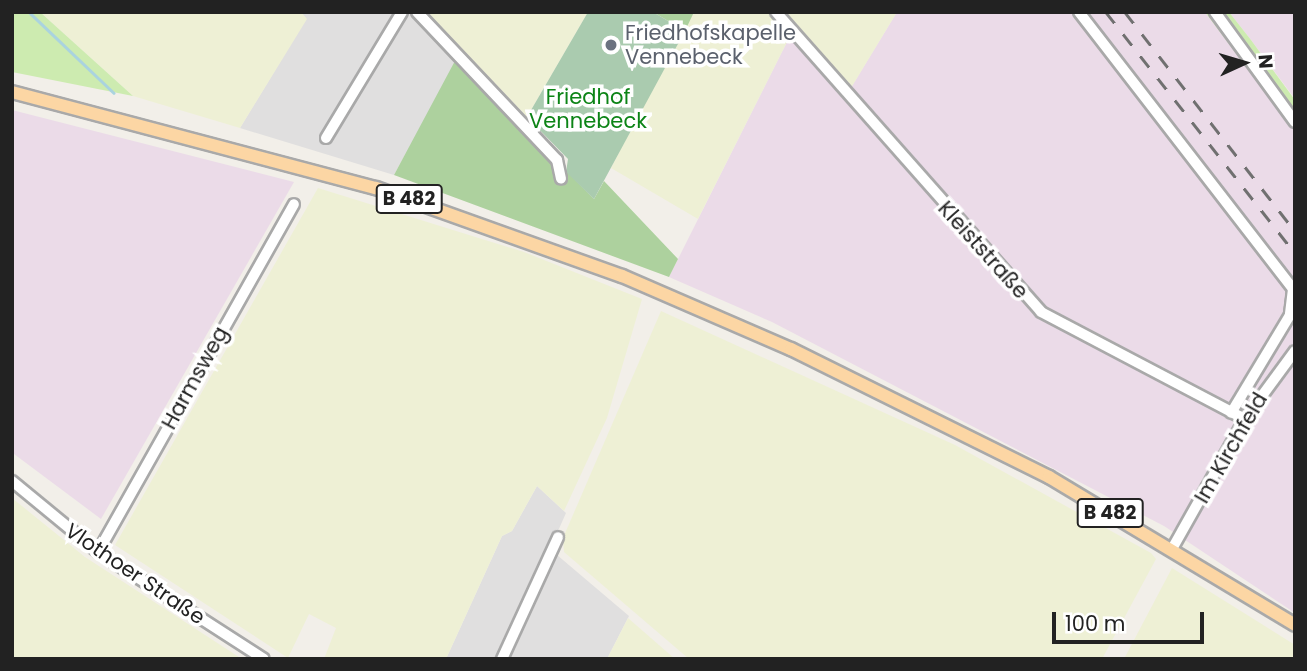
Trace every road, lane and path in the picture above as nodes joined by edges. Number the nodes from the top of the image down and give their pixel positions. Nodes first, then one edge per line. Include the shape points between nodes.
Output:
1 (402, 12) edge
2 (417, 12) edge
3 (776, 12) edge
4 (1079, 12) edge
5 (1215, 12) edge
6 (12, 92) edge
7 (1295, 122) edge
8 (326, 138) dead end
9 (561, 179) dead end
10 (293, 204) dead end
11 (1295, 351) edge
12 (1231, 413) junction
13 (1245, 419) junction
14 (12, 481) edge
15 (558, 537) dead end
16 (1172, 549) junction
17 (98, 552) junction
18 (1295, 625) edge
19 (264, 659) edge
20 (502, 659) edge

1 - 8 street
2 - 9 street via 557,160
3 - 12 street, Kleiststraße via 1029,301
4 - 12 street via 1293,289 1290,315
5 - 7 street
6 - 16 main road, B 482 via 376,188 622,276 791,349 1012,459
10 - 17 street, Harmsweg
11 - 13 street, Im Kirchfeld
12 - 13 street, Kleiststraße
13 - 16 street, Im Kirchfeld
14 - 17 street, Vlothoer Straße
15 - 20 street
16 - 18 main road, B 482
17 - 19 street, Vlothoer Straße

